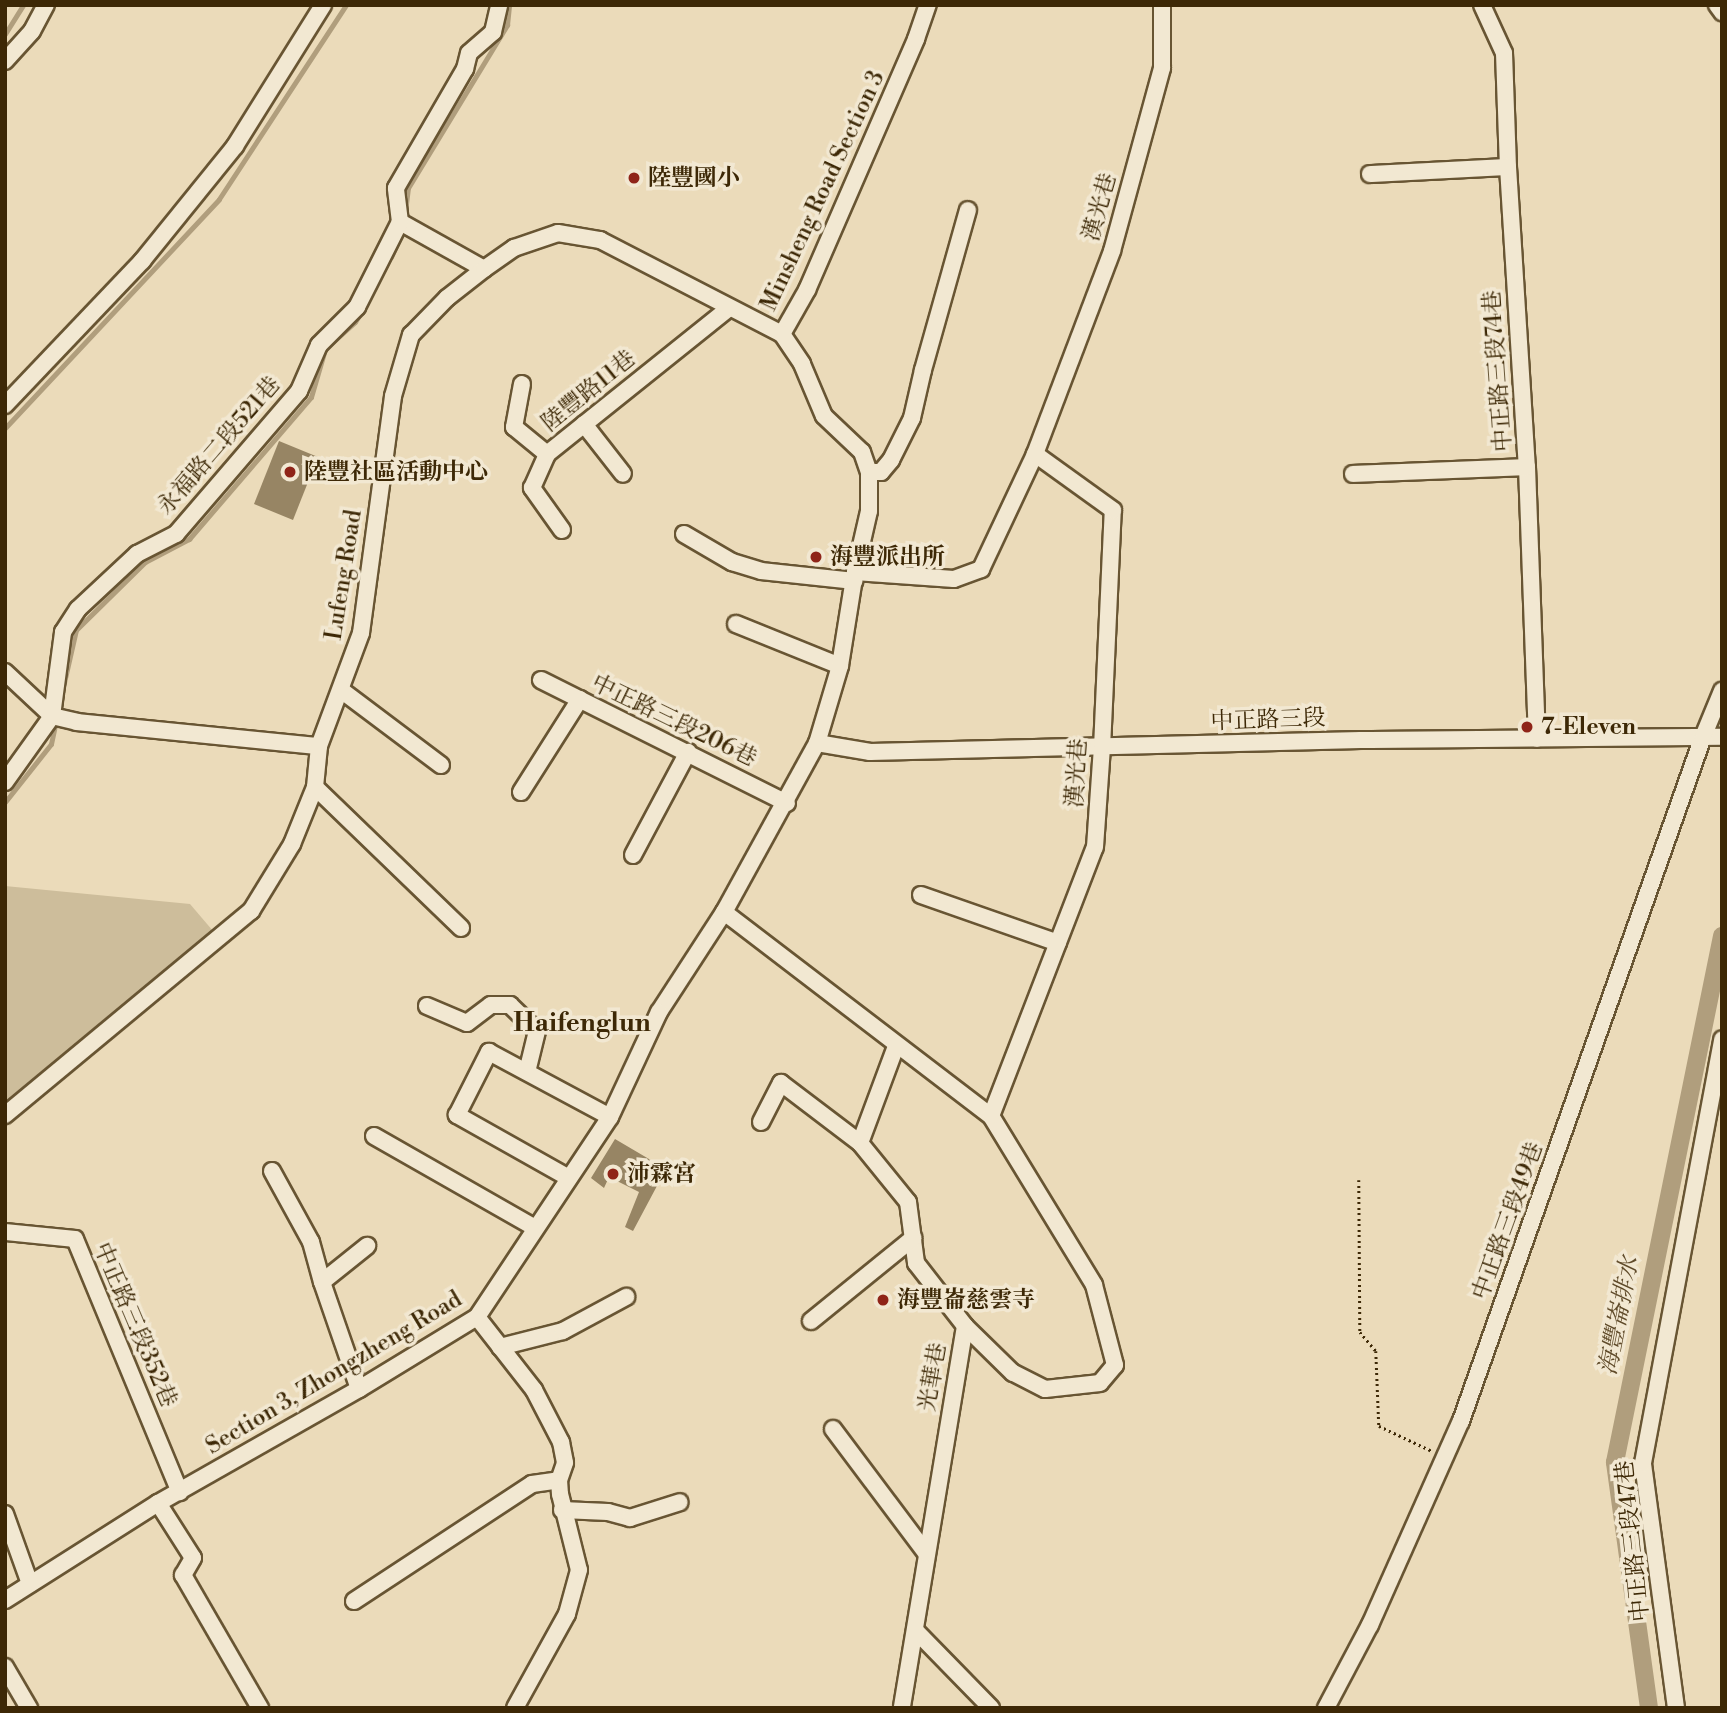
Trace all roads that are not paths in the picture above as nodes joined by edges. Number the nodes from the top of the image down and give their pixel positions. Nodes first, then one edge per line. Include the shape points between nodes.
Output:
1 (46, 5) edge
2 (323, 5) edge
3 (499, 5) edge
4 (928, 5) edge
5 (1162, 5) edge
6 (1482, 5) edge
7 (1717, 5) edge
8 (1722, 12) edge
9 (5, 61) edge
10 (1508, 167) junction
11 (1370, 174) dead end
12 (968, 210) dead end
13 (400, 222) junction
14 (484, 269) junction
15 (729, 308) junction
16 (782, 334) junction
17 (522, 384) dead end
18 (5, 405) edge
19 (584, 424) junction
20 (547, 454) junction
21 (1035, 454) junction
22 (1527, 467) junction
23 (869, 472) junction
24 (623, 474) dead end
25 (1353, 474) dead end
26 (562, 530) dead end
27 (684, 534) dead end
28 (854, 576) junction
29 (736, 624) dead end
30 (840, 666) junction
31 (5, 672) edge
32 (541, 680) dead end
33 (341, 691) junction
34 (1722, 691) edge
35 (580, 699) junction
36 (52, 716) junction
37 (1703, 737) junction
38 (1721, 737) edge
39 (1537, 738) junction
40 (817, 743) junction
41 (319, 746) junction
42 (1102, 748) junction
43 (688, 752) junction
44 (441, 765) dead end
45 (5, 782) edge
46 (315, 787) junction
47 (521, 792) dead end
48 (787, 803) junction
49 (633, 855) dead end
50 (920, 895) dead end
51 (724, 912) junction
52 (461, 928) dead end
53 (1058, 943) junction
54 (427, 1006) dead end
55 (1722, 1039) edge
56 (896, 1046) junction
57 (527, 1072) junction
58 (5, 1115) edge
59 (610, 1116) junction
60 (991, 1116) junction
61 (761, 1122) dead end
62 (374, 1136) dead end
63 (860, 1143) junction
64 (272, 1171) dead end
65 (569, 1178) junction
66 (535, 1228) junction
67 (5, 1232) edge
68 (913, 1238) junction
69 (367, 1246) dead end
70 (322, 1282) junction
71 (626, 1297) dead end
72 (477, 1317) junction
73 (811, 1321) dead end
74 (965, 1326) junction
75 (500, 1347) junction
76 (359, 1389) junction
77 (833, 1429) dead end
78 (559, 1480) junction
79 (180, 1492) junction
80 (158, 1503) junction
81 (681, 1503) dead end
82 (562, 1510) junction
83 (5, 1514) edge
84 (926, 1553) junction
85 (30, 1584) junction
86 (5, 1600) edge
87 (354, 1601) dead end
88 (915, 1630) junction
89 (5, 1667) edge
90 (29, 1708) edge
91 (260, 1708) edge
92 (515, 1708) edge
93 (902, 1708) edge
94 (991, 1708) edge
95 (1326, 1708) edge
96 (1676, 1708) edge

1 - 9 street via 32,31
2 - 18 street via 235,146 142,261
3 - 13 street via 493,32 469,53 465,69 396,188
4 - 16 street, Minsheng Road Section 3 via 807,290
5 - 21 street, 漢光巷 via 1163,68 1112,251
6 - 10 street, 中正路三段74巷 via 1504,53
7 - 8 street
10 - 11 street
10 - 22 street, 中正路三段74巷
12 - 23 street via 912,418 891,460 881,472
13 - 14 street
13 - 36 street, 永福路二段521巷 via 357,307 319,345 299,391 237,466 176,534 137,554 78,609 63,632
14 - 15 street, Lufeng Road via 514,248 558,233 600,240
14 - 33 street, Lufeng Road via 411,335 393,396 362,633
15 - 16 street, Lufeng Road
15 - 19 street, 陸豐路11巷
16 - 23 street, Minsheng Road Section 3 via 802,364 824,416 862,452
17 - 20 street via 514,426
19 - 20 street, 陸豐路11巷
19 - 24 street
20 - 26 street, 陸豐路11巷 via 532,488
21 - 28 street, 漢光巷 via 981,569 954,579
21 - 42 street, 漢光巷 via 1114,510
22 - 25 street
22 - 39 street, 中正路三段74巷
23 - 28 street, Minsheng Road Section 3 via 869,511
27 - 28 street, 漢光巷 via 732,562 761,571
28 - 30 street, Minsheng Road Section 3
29 - 30 street
30 - 40 street, Minsheng Road Section 3
31 - 36 street
32 - 35 street, 中正路三段206巷
33 - 41 street, Lufeng Road
33 - 44 street
34 - 37 street, 中正路三段49巷
35 - 43 street, 中正路三段206巷
35 - 47 street
36 - 41 street
36 - 45 street
37 - 38 street, 中正路三段
37 - 39 street, 中正路三段
37 - 95 street, 中正路三段49巷 via 1461,1421 1370,1625
39 - 42 street, 中正路三段
40 - 42 street, 中正路三段 via 870,751
40 - 48 street, Section 3, Zhongzheng Road
41 - 46 street, Lufeng Road
42 - 53 street, 漢光巷 via 1095,847
43 - 48 street, 中正路三段206巷
43 - 49 street
46 - 52 street
46 - 58 street, Lufeng Road via 292,844 251,911
48 - 51 street, Section 3, Zhongzheng Road
50 - 53 street
51 - 56 street
51 - 59 street, Section 3, Zhongzheng Road via 659,1012
53 - 60 street, 漢光巷
54 - 57 street via 467,1023 491,1005 510,1005 537,1031
55 - 96 street, 中正路三段47巷 via 1643,1463
56 - 60 street
56 - 63 street
57 - 59 street
57 - 65 street via 489,1052 457,1115
59 - 65 street, Section 3, Zhongzheng Road
60 - 74 street via 1094,1285 1115,1365 1100,1383 1045,1389 1013,1373
61 - 63 street, 光華巷 via 781,1083
62 - 66 street
63 - 68 street, 光華巷 via 908,1202
64 - 70 street via 312,1241
65 - 66 street, Section 3, Zhongzheng Road
66 - 72 street, Section 3, Zhongzheng Road
67 - 79 street, 中正路三段352巷 via 75,1239
68 - 73 street
68 - 74 street, 光華巷 via 916,1263
69 - 70 street
70 - 76 street
71 - 75 street via 563,1331
72 - 75 street
72 - 76 street, Section 3, Zhongzheng Road
74 - 84 street, 光華巷
75 - 78 street via 534,1390 561,1442 565,1464
76 - 79 street, Section 3, Zhongzheng Road
77 - 84 street
78 - 82 street
78 - 87 street via 532,1484
79 - 80 street, Section 3, Zhongzheng Road
80 - 85 street, Section 3, Zhongzheng Road
80 - 91 street via 193,1558 183,1575
81 - 82 street via 629,1518
82 - 92 street via 579,1570 567,1614
83 - 85 street
84 - 88 street, 光華巷
85 - 86 street, Section 3, Zhongzheng Road
88 - 93 street, 光華巷
88 - 94 street
89 - 90 street

